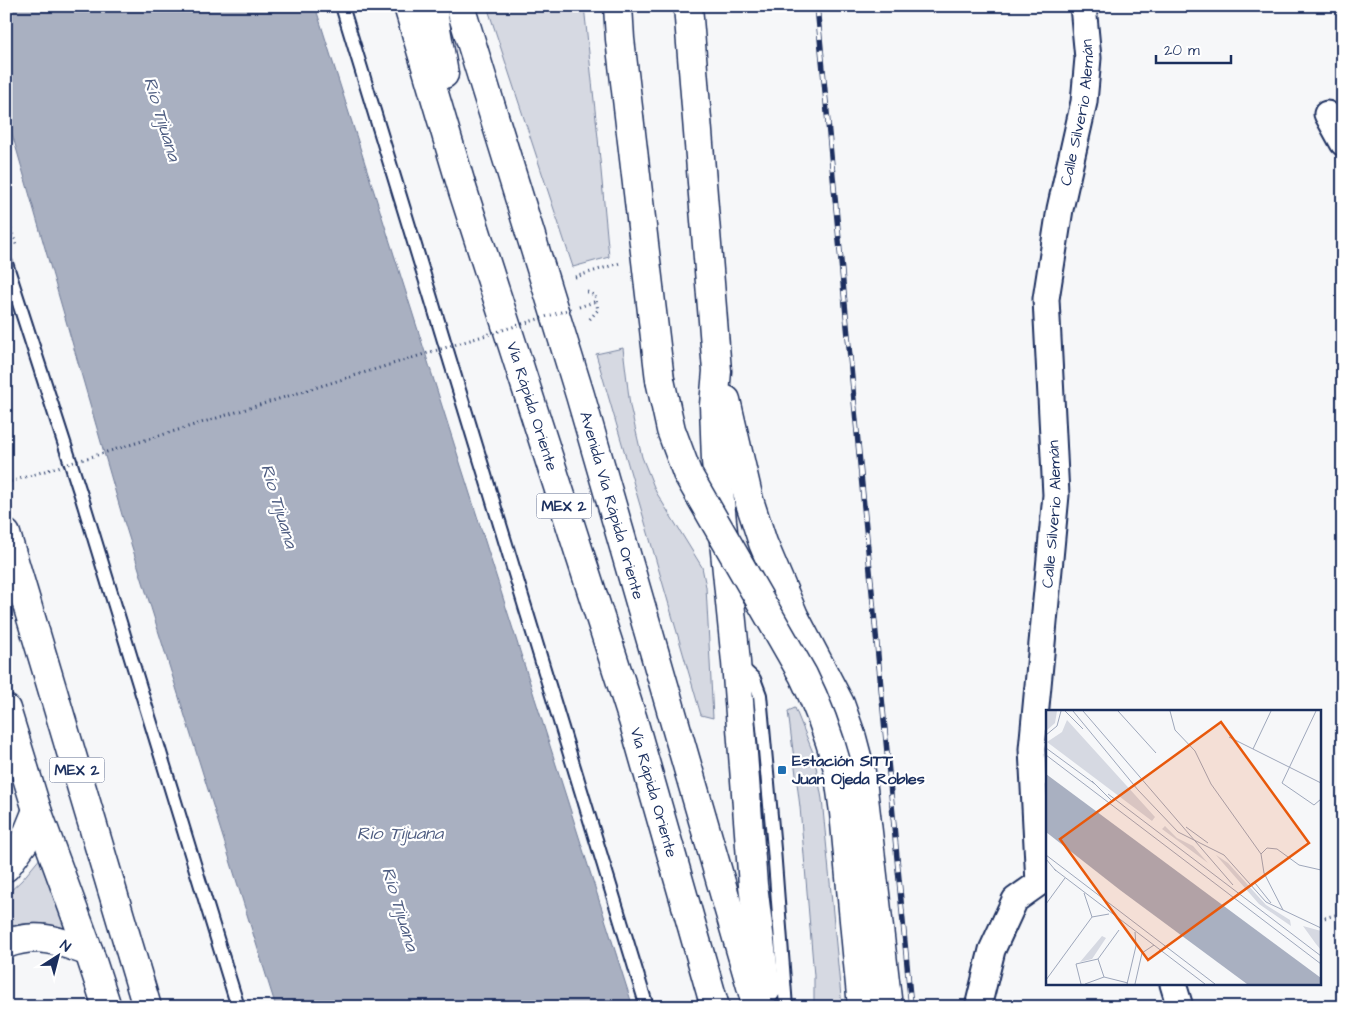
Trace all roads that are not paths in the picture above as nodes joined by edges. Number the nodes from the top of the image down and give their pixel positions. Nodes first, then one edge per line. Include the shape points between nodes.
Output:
1 (342, 6) edge
2 (393, 6) edge
3 (432, 6) edge
4 (460, 6) edge
5 (618, 6) edge
6 (688, 6) edge
7 (1083, 6) edge
8 (412, 16) edge
9 (1327, 114) dead end
10 (1343, 143) edge
11 (463, 191) junction
12 (6, 263) edge
13 (717, 371) junction
14 (6, 534) edge
15 (736, 662) junction
16 (6, 710) edge
17 (37, 810) junction
18 (6, 867) edge
19 (1044, 881) edge
20 (6, 944) edge
21 (89, 952) junction
22 (1174, 986) edge
23 (107, 1007) edge
24 (147, 1007) edge
25 (238, 1007) edge
26 (646, 1007) edge
27 (715, 1007) edge
28 (757, 1007) edge
29 (768, 1007) edge
30 (786, 1007) edge
31 (862, 1007) edge
32 (888, 1007) edge
33 (978, 1007) edge
34 (1180, 1007) edge

1 - 26 lane
2 - 8 lane
3 - 11 main road
4 - 28 main road, Avenida Vía Rápida Oriente via 582,404
5 - 31 main road, bridge via 660,380 671,430 687,473 803,675 831,741 845,821
6 - 13 main road
7 - 19 street, Calle Silverio Alemán via 1088,58 1084,102 1060,210 1046,300 1056,495 1032,749
8 - 11 main road, Vía Rápida Oriente / MEX 2
9 - 10 street
11 - 27 main road, Vía Rápida Oriente / MEX 2 via 633,720
12 - 25 lane via 84,504
13 - 15 main road via 714,405 716,461
13 - 32 main road via 763,543 794,616 840,704 852,738 866,806
14 - 24 main road, MEX 2
15 - 29 main road via 753,885
15 - 30 lane via 754,679 760,695
16 - 17 main road
17 - 18 main road via 24,842
17 - 21 main road
19 - 33 street, Calle Silverio Alemán via 1015,900 992,950
20 - 21 main road via 43,937
21 - 23 main road
22 - 34 street

